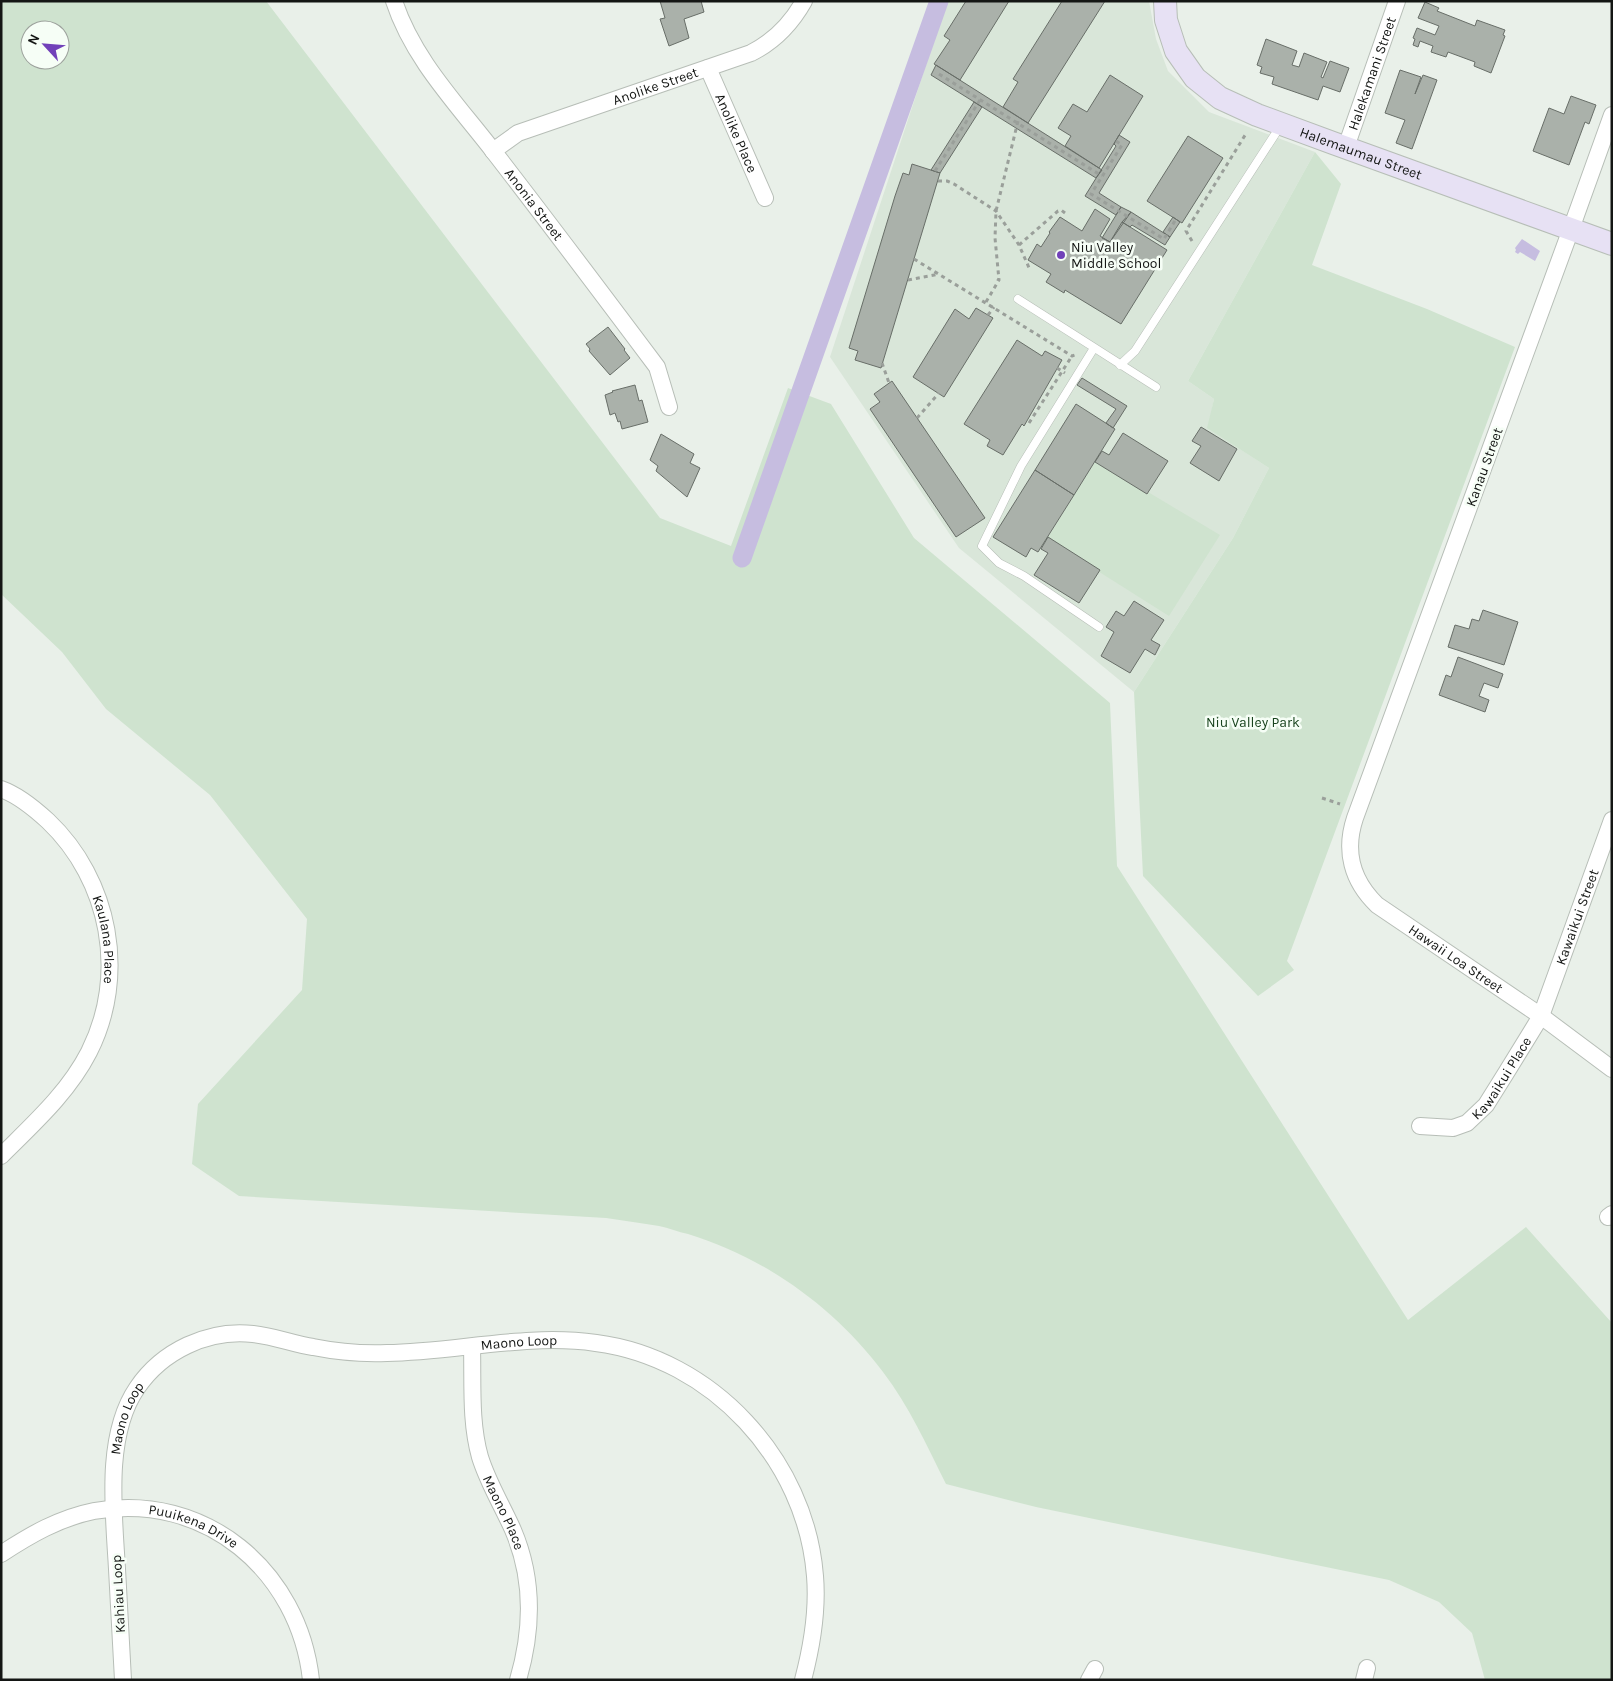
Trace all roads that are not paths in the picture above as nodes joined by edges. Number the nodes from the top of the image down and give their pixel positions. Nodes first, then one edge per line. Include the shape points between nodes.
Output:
1 (394, 1) edge
2 (804, 1) edge
3 (1164, 1) edge
4 (1397, 1) edge
5 (708, 68) junction
6 (1612, 115) edge
7 (1282, 124) junction
8 (1346, 147) junction
9 (493, 151) junction
10 (765, 198) dead end
11 (1571, 230) junction
12 (1612, 244) edge
13 (1018, 299) dead end
14 (1094, 348) junction
15 (1120, 365) junction
16 (1156, 387) dead end
17 (669, 407) dead end
18 (1099, 626) dead end
19 (1, 789) edge
20 (1355, 818) joint
21 (1612, 820) edge
22 (1541, 1016) junction
23 (1612, 1069) edge
24 (1420, 1126) dead end
25 (1, 1156) edge
26 (472, 1346) junction
27 (114, 1509) junction
28 (1, 1554) edge
29 (123, 1680) edge
30 (311, 1680) edge
31 (518, 1680) edge
32 (803, 1680) edge

1 - 9 street, Anonia Street via 423,62
2 - 5 street, Anolike Street via 789,24 766,45
3 - 7 street, Halemaumau Street via 1169,33 1189,71 1220,98
4 - 8 street, Halekamani Street
5 - 9 street, Anolike Street via 518,133
5 - 10 street, Anolike Place
6 - 11 street, Kanau Street
7 - 8 street, Halemaumau Street
7 - 15 lane via 1135,351
8 - 11 street, Halemaumau Street
9 - 17 street, Anonia Street via 657,367
11 - 12 street, Halemaumau Street
11 - 20 street, Kanau Street
13 - 14 lane
14 - 15 lane
14 - 18 lane via 1021,466 982,546 999,563
15 - 16 lane
19 - 25 street, Kaulana Place via 42,815 83,865 96,891 106,926 110,969 102,1018 80,1069 54,1102
20 - 22 street, Hawaii Loa Street via 1350,835 1350,855 1355,875 1365,892 1384,910
21 - 22 street, Kawaikui Street
22 - 23 street, Hawaii Loa Street
22 - 24 street, Kawaikui Place via 1486,1104 1467,1123 1453,1128
26 - 27 street, Maono Loop via 372,1354 238,1333 190,1344 160,1362 128,1403 117,1437
26 - 31 street, Maono Place via 479,1455 519,1545 530,1597 529,1633
26 - 32 street, Maono Loop via 572,1340 624,1349 673,1367 717,1395 736,1412 760,1438 784,1474 809,1540 816,1602 810,1655
27 - 28 street, Puuikena Drive via 57,1522
27 - 29 street, Kahiau Loop
27 - 30 street, Puuikena Drive via 152,1510 192,1521 212,1529 246,1552 274,1582 292,1612 303,1638

